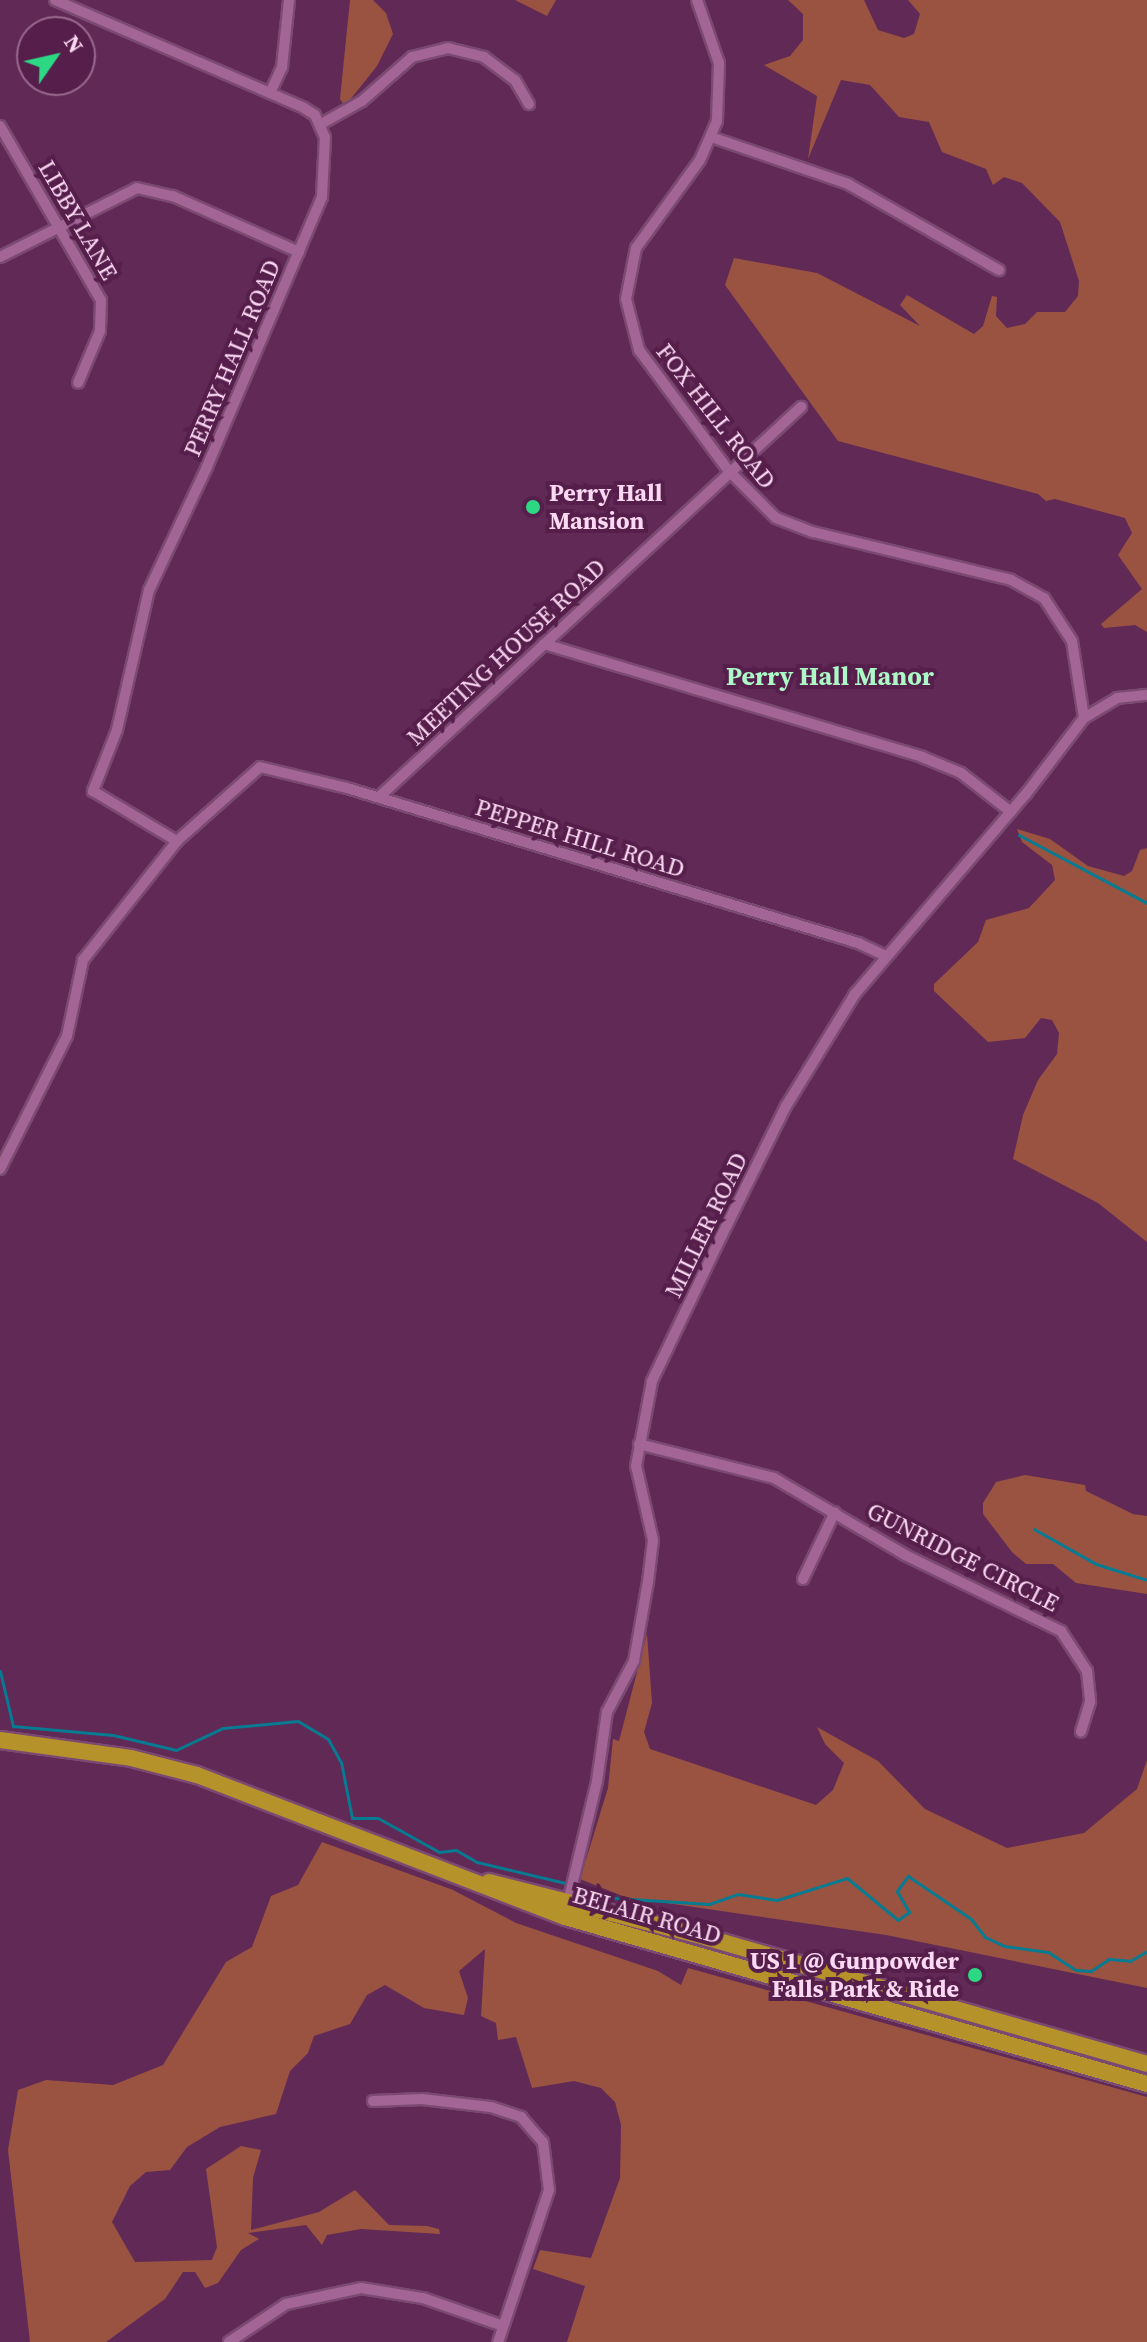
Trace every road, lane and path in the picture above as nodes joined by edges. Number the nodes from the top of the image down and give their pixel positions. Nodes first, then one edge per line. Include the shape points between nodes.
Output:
1 (55, 0) edge
2 (289, 0) edge
3 (697, 0) edge
4 (270, 93) junction
5 (529, 104) dead end
6 (321, 124) junction
7 (0, 126) edge
8 (711, 137) junction
9 (59, 225) junction
10 (299, 252) junction
11 (0, 257) edge
12 (999, 270) dead end
13 (78, 383) dead end
14 (801, 407) dead end
15 (729, 471) junction
16 (544, 644) junction
17 (1147, 695) edge
18 (1084, 718) junction
19 (379, 797) junction
20 (1011, 812) junction
21 (177, 841) junction
22 (886, 956) junction
23 (0, 1169) edge
24 (639, 1444) junction
25 (835, 1512) junction
26 (803, 1579) dead end
27 (1081, 1732) dead end
28 (0, 1740) edge
29 (569, 1897) junction
30 (1147, 2064) edge
31 (1147, 2084) edge
32 (373, 2101) dead end
33 (503, 2326) junction
34 (229, 2342) edge
35 (498, 2342) edge

1 - 4 street
2 - 4 street via 282,67
3 - 8 street, FOX HILL ROAD via 719,63
4 - 6 street via 304,108
5 - 6 street via 515,80 484,57 448,48 412,57 362,101
6 - 10 street, PERRY HALL ROAD via 322,197
7 - 9 street, LIBBY LANE
8 - 12 street via 848,184
8 - 15 street, FOX HILL ROAD via 700,160 642,235 626,299 639,350
9 - 10 street via 124,191 146,189
9 - 11 street
9 - 13 street, LIBBY LANE via 102,310 100,331
10 - 21 street, PERRY HALL ROAD via 149,590 117,730 93,791
14 - 15 street, MEETING HOUSE ROAD
15 - 16 street, MEETING HOUSE ROAD
15 - 18 street, FOX HILL ROAD via 760,506 791,525 1029,587 1054,608 1072,641
16 - 19 street, MEETING HOUSE ROAD
16 - 20 street via 922,757 961,773
17 - 18 street, MILLER ROAD via 1117,698
18 - 20 street, MILLER ROAD
19 - 21 street, PEPPER HILL ROAD via 260,767
19 - 22 street, PEPPER HILL ROAD via 858,943
20 - 22 street, MILLER ROAD
21 - 23 street via 83,960 67,1036
22 - 24 street, MILLER ROAD via 830,1027 780,1119 652,1381
24 - 25 street, GUNRIDGE CIRCLE via 774,1478
24 - 29 street, MILLER ROAD via 637,1484 651,1526 653,1554 637,1647 607,1712 597,1781
25 - 26 street, GUNRIDGE CIRCLE
25 - 27 street, GUNRIDGE CIRCLE via 905,1555 1061,1631 1087,1671 1090,1702
28 - 29 highway, BELAIR ROAD via 131,1758 197,1775 460,1876
29 - 30 highway, BELAIR ROAD
29 - 31 highway, BELAIR ROAD
32 - 33 street via 422,2099 491,2107 521,2117 543,2142 549,2190
33 - 34 street via 423,2298 361,2288 286,2304
33 - 35 street

